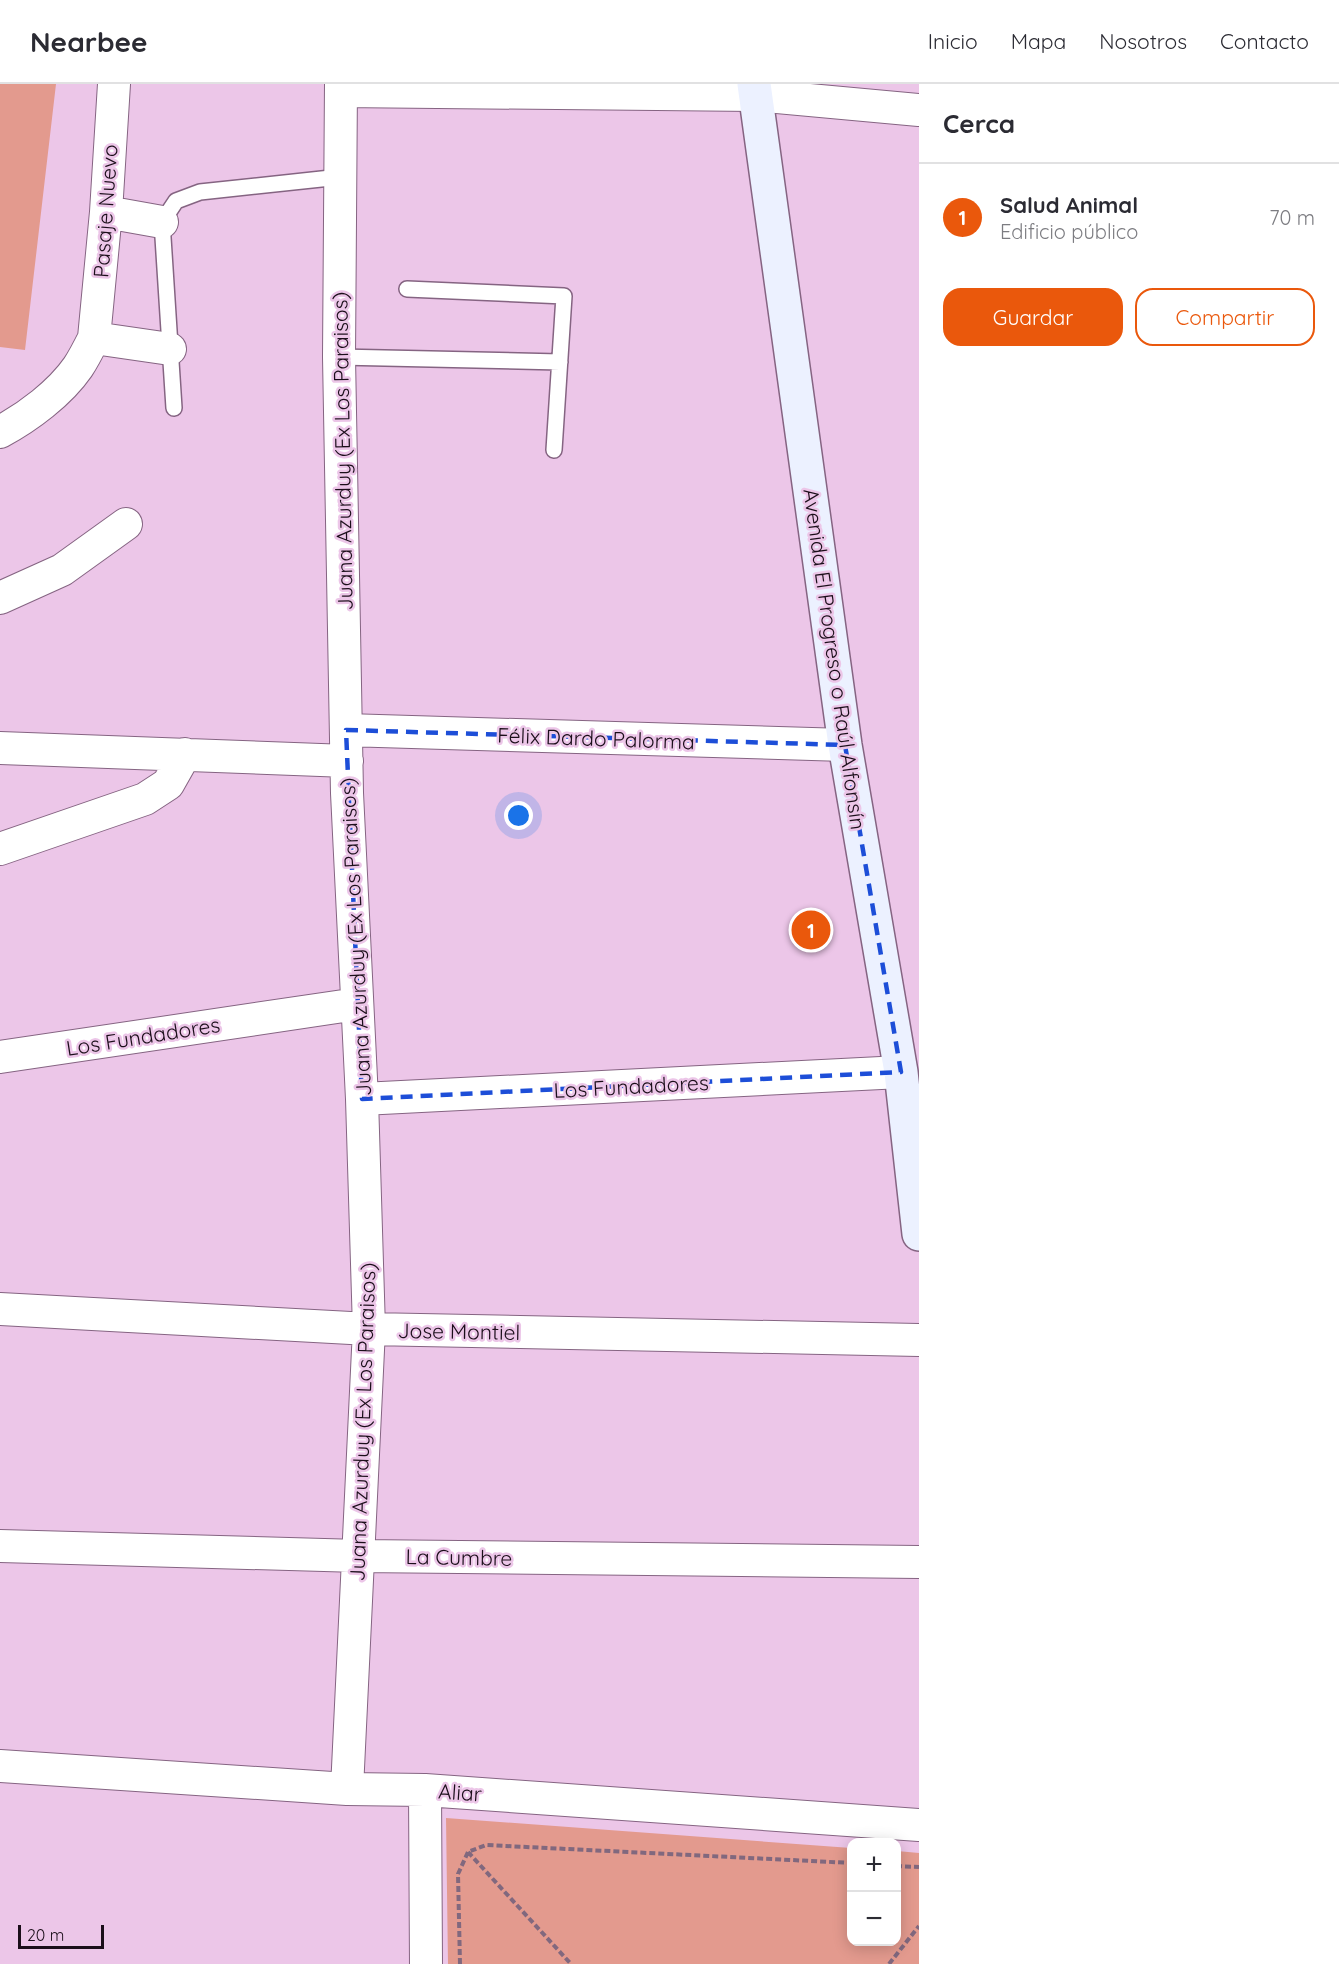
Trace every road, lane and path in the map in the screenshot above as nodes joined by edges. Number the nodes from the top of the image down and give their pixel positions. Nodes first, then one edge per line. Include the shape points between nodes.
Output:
1 (114, 84) edge
2 (341, 88) edge
3 (754, 89) edge
4 (919, 110) edge
5 (340, 177) junction
6 (106, 212) junction
7 (162, 222) junction
8 (407, 289) dead end
9 (94, 339) junction
10 (170, 349) junction
11 (339, 357) junction
12 (560, 362) junction
13 (174, 408) dead end
14 (0, 432) edge
15 (554, 450) dead end
16 (126, 524) dead end
17 (0, 598) edge
18 (346, 730) junction
19 (845, 745) junction
20 (0, 748) edge
21 (185, 754) junction
22 (347, 761) junction
23 (0, 849) edge
24 (357, 1004) junction
25 (0, 1057) edge
26 (901, 1072) junction
27 (362, 1099) junction
28 (919, 1234) edge
29 (0, 1309) edge
30 (369, 1329) junction
31 (919, 1341) edge
32 (0, 1546) edge
33 (359, 1556) junction
34 (919, 1562) edge
35 (0, 1767) edge
36 (347, 1789) junction
37 (425, 1790) junction
38 (919, 1825) edge
39 (468, 1852) junction
40 (847, 1863) edge
41 (901, 1866) edge
42 (919, 1867) edge
43 (919, 1926) edge
44 (426, 1964) edge
45 (460, 1964) edge
46 (571, 1964) edge
47 (889, 1964) edge

1 - 6 street, Pasaje Nuevo
2 - 3 street
2 - 5 street, Juana Azurduy (Ex Los Paraisos)
3 - 4 street
3 - 19 street, Avenida El Progreso o Raúl Alfonsín
5 - 7 lane via 200,192 176,201
5 - 11 street, Juana Azurduy (Ex Los Paraisos)
6 - 7 street
6 - 9 street, Pasaje Nuevo
7 - 10 lane
8 - 12 lane via 564,296
9 - 10 street
9 - 14 street via 78,368 58,389
10 - 13 lane
11 - 12 lane
11 - 18 street, Juana Azurduy (Ex Los Paraisos)
12 - 15 lane
16 - 17 street via 62,570
18 - 19 street, Félix Dardo Palorma
18 - 22 street, Juana Azurduy (Ex Los Paraisos)
19 - 26 street, Avenida El Progreso o Raúl Alfonsín
20 - 21 street
21 - 22 street
21 - 23 street via 168,784 145,799
22 - 24 street, Juana Azurduy (Ex Los Paraisos)
24 - 25 street, Los Fundadores
24 - 27 street, Juana Azurduy (Ex Los Paraisos)
26 - 27 street, Los Fundadores
26 - 28 street, Avenida El Progreso o Raúl Alfonsín
27 - 30 street, Juana Azurduy (Ex Los Paraisos)
29 - 30 street, Jose Montiel
30 - 31 street, Jose Montiel
30 - 33 street, Juana Azurduy (Ex Los Paraisos)
32 - 33 street, La Cumbre
33 - 34 street, La Cumbre
33 - 36 street, Juana Azurduy (Ex Los Paraisos)
35 - 36 street, Aliar
36 - 37 street, Aliar
37 - 38 street, Aliar
37 - 44 street
39 - 40 path via 486,1845
39 - 45 path via 458,1874
39 - 46 path
41 - 42 path
43 - 47 path

